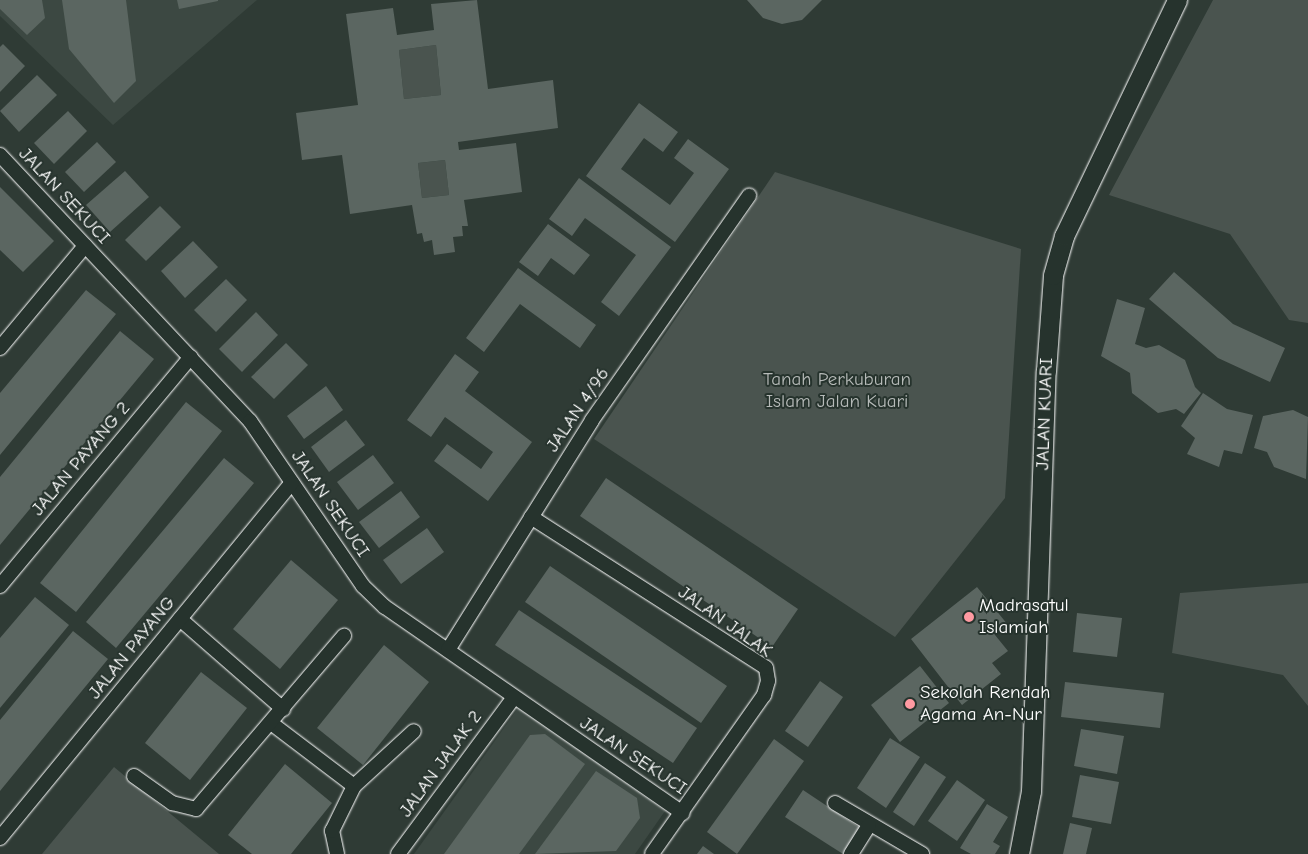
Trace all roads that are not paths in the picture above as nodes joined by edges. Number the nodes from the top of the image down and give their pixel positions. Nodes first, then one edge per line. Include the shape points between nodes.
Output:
1 (1177, 0) edge
2 (0, 155) edge
3 (749, 196) dead end
4 (85, 246) junction
5 (0, 348) edge
6 (191, 357) junction
7 (292, 482) junction
8 (531, 517) junction
9 (0, 586) edge
10 (180, 619) junction
11 (344, 636) dead end
12 (448, 650) junction
13 (514, 697) junction
14 (283, 709) junction
15 (271, 723) junction
16 (414, 731) dead end
17 (134, 776) dead end
18 (354, 786) junction
19 (835, 803) dead end
20 (683, 813) junction
21 (869, 825) junction
22 (0, 838) edge
23 (337, 854) edge
24 (398, 854) edge
25 (652, 854) edge
26 (851, 854) edge
27 (922, 854) edge
28 (1019, 854) edge

1 - 28 street, JALAN KUARI via 1064,236 1053,275 1046,371 1031,790
2 - 4 street, JALAN SEKUCI
3 - 8 street, JALAN 4/96 via 592,420
4 - 5 street
4 - 6 street, JALAN SEKUCI
6 - 7 street, JALAN SEKUCI via 250,421
6 - 9 street, JALAN PAYANG 2
7 - 10 street, JALAN PAYANG
7 - 12 street, JALAN SEKUCI via 363,586 385,606
8 - 12 street, JALAN 4/96
8 - 20 street, JALAN JALAK via 766,668 768,681 764,694
10 - 14 street
10 - 22 street, JALAN PAYANG
11 - 14 street
12 - 13 street, JALAN SEKUCI
13 - 20 street, JALAN SEKUCI
13 - 24 street, JALAN JALAK 2
14 - 15 street
15 - 17 street via 196,809 172,803
15 - 18 street
16 - 18 street
18 - 23 street via 332,831
19 - 21 street
20 - 25 street, JALAN JALAK
21 - 26 street
21 - 27 street

